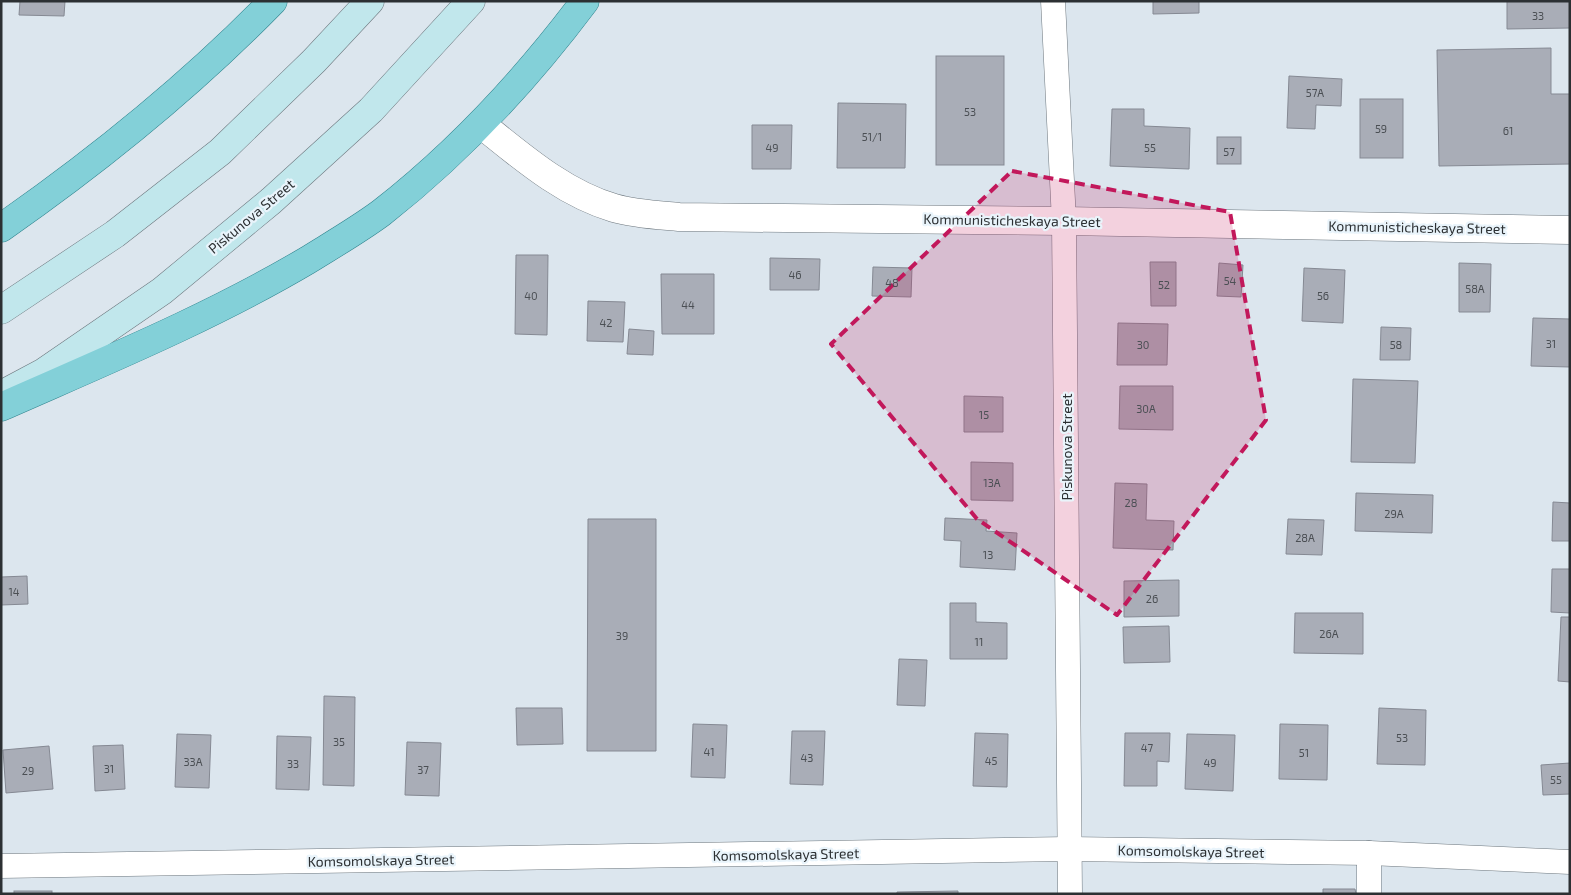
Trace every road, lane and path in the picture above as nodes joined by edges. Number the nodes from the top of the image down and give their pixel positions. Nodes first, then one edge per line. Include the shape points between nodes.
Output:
1 (272, 1) edge
2 (370, 1) edge
3 (471, 1) edge
4 (585, 1) edge
5 (1053, 1) edge
6 (481, 124) junction
7 (1064, 220) junction
8 (1, 228) edge
9 (1570, 230) edge
10 (1, 310) edge
11 (1, 395) edge
12 (1, 407) edge
13 (1069, 849) junction
14 (1369, 853) junction
15 (1570, 862) edge
16 (1, 866) edge
17 (1070, 894) edge
18 (1369, 894) edge

1 - 8 main road via 154,110 57,189
2 - 10 main road via 314,61 220,152 114,234
3 - 11 main road, Piskunova Street via 371,110 271,201 162,291 44,372
4 - 6 main road via 508,98
5 - 7 street, Piskunova Street
6 - 7 street, Kommunisticheskaya Street via 521,156 586,198 644,214
6 - 12 main road via 450,155 380,213 276,278 186,325
7 - 9 street, Kommunisticheskaya Street
7 - 13 street, Piskunova Street
13 - 14 street, Komsomolskaya Street
13 - 16 street, Komsomolskaya Street
13 - 17 street, Piskunova Street
14 - 15 street, Komsomolskaya Street
14 - 18 street

